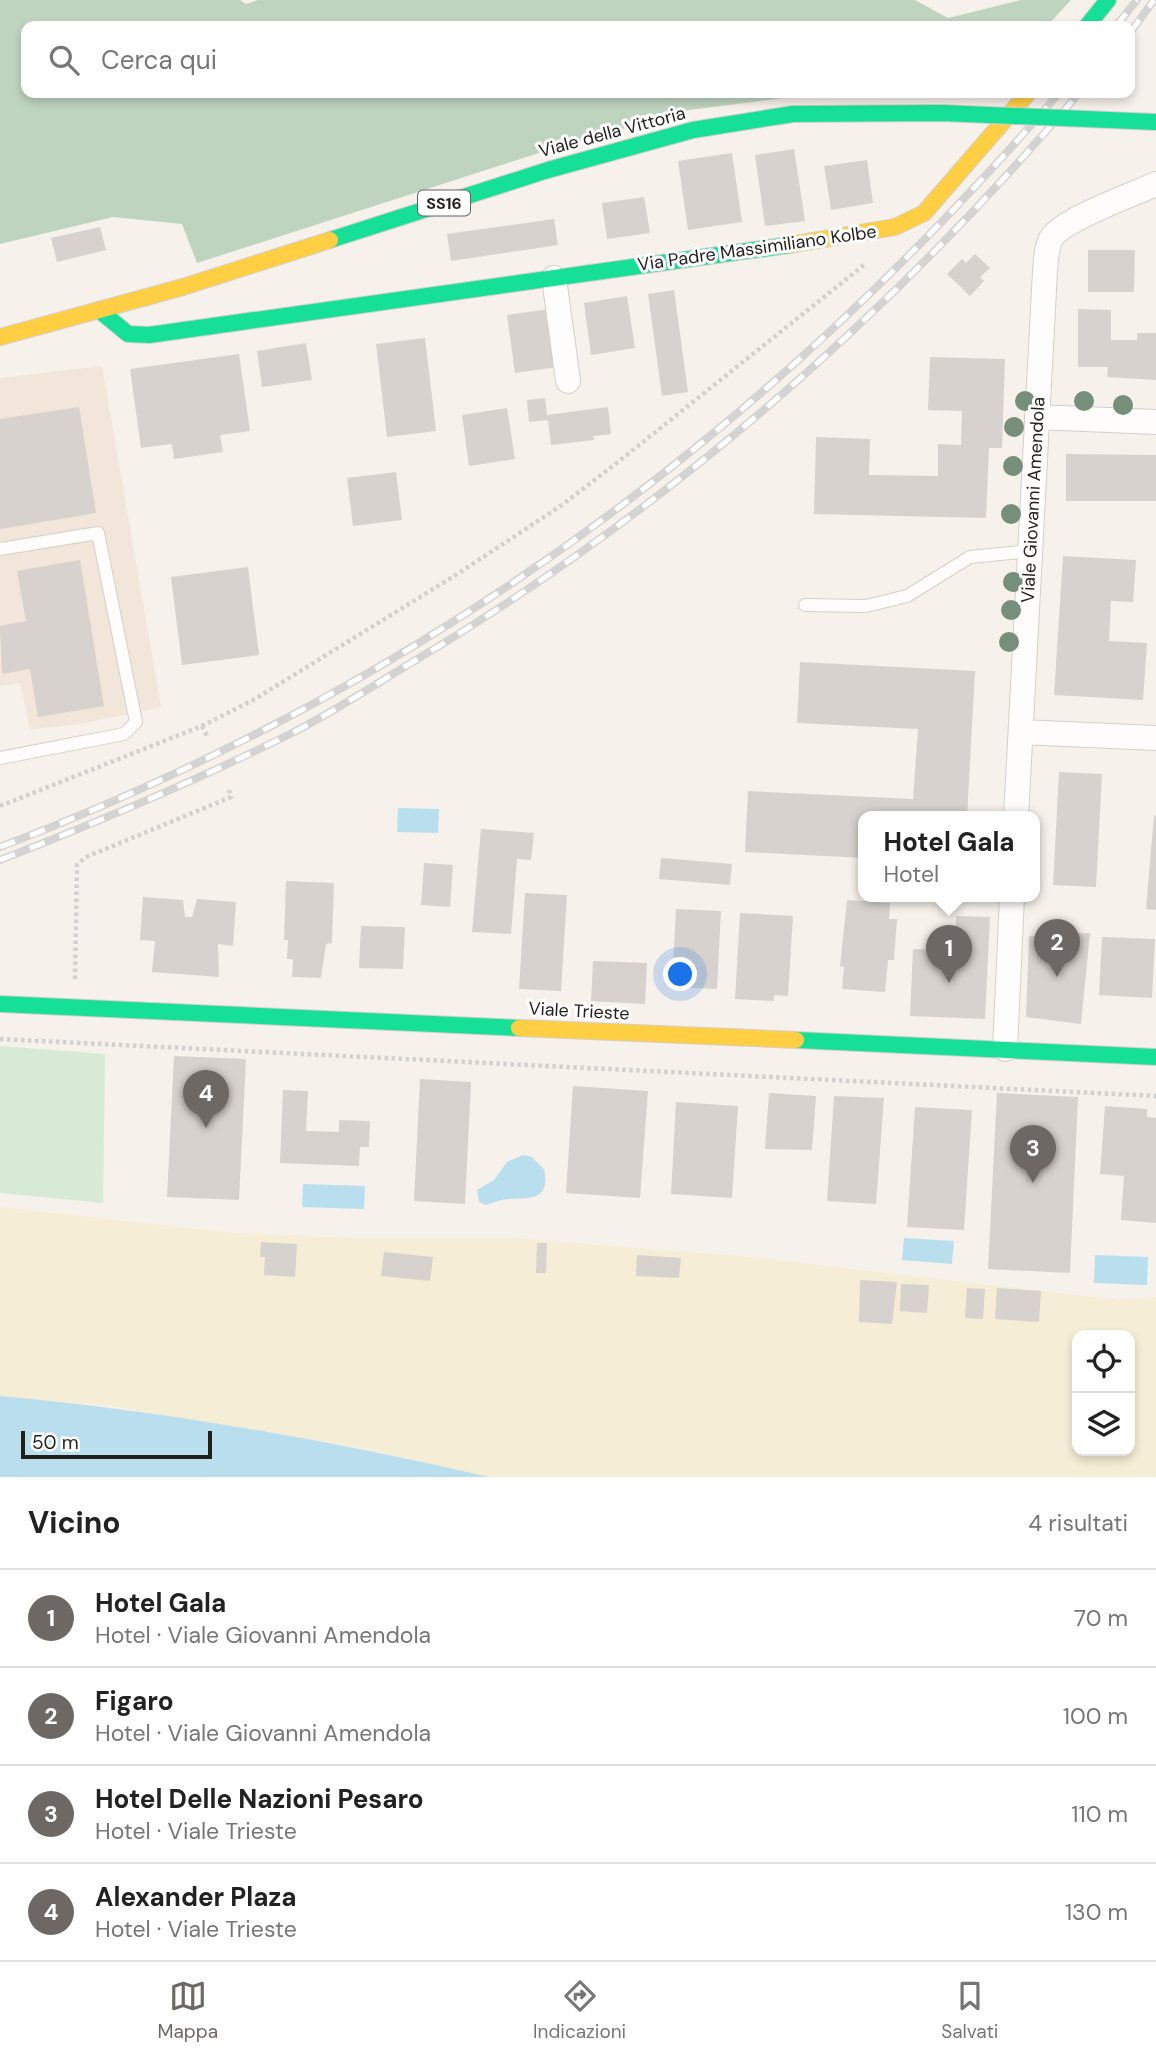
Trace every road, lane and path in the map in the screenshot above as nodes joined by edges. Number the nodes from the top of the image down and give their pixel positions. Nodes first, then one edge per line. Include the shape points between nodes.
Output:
1 (1108, 0) edge
2 (1091, 21) edge
3 (1024, 98) edge
4 (1156, 122) edge
5 (1156, 184) edge
6 (895, 227) junction
7 (554, 278) junction
8 (99, 310) junction
9 (0, 337) edge
10 (568, 381) dead end
11 (1037, 417) junction
12 (1156, 422) edge
13 (0, 549) edge
14 (1030, 551) junction
15 (806, 605) dead end
16 (202, 726) junction
17 (1021, 732) junction
18 (206, 736) dead end
19 (1156, 738) edge
20 (0, 758) edge
21 (229, 790) dead end
22 (0, 806) edge
23 (1016, 811) edge
24 (1012, 902) edge
25 (75, 983) dead end
26 (0, 1004) edge
27 (0, 1039) edge
28 (1005, 1049) junction
29 (1156, 1057) edge
30 (1156, 1096) edge

1 - 2 street
3 - 6 street, Via Padre Massimiliano Kolbe via 923,213
4 - 8 street, Viale della Vittoria / SS16, bridge via 942,113 793,114 693,130 548,170
5 - 11 street, Viale Giovanni Amendola via 1098,209 1051,239
6 - 7 street, Via Padre Massimiliano Kolbe
6 - 16 path via 874,258 562,505 256,699
7 - 8 street, Via Padre Massimiliano Kolbe via 149,335 128,334
7 - 10 street
8 - 9 street, SS16
11 - 12 street
11 - 14 street, Viale Giovanni Amendola
13 - 20 lane via 98,533 136,722 124,734
14 - 15 lane via 970,557 906,596 880,603
14 - 17 street, Viale Giovanni Amendola
16 - 18 path
16 - 22 path
17 - 19 street
17 - 23 street, Viale Giovanni Amendola
21 - 25 path via 232,797 77,865
24 - 28 street
26 - 28 street, Viale Trieste
27 - 30 path
28 - 29 street, Viale Trieste

